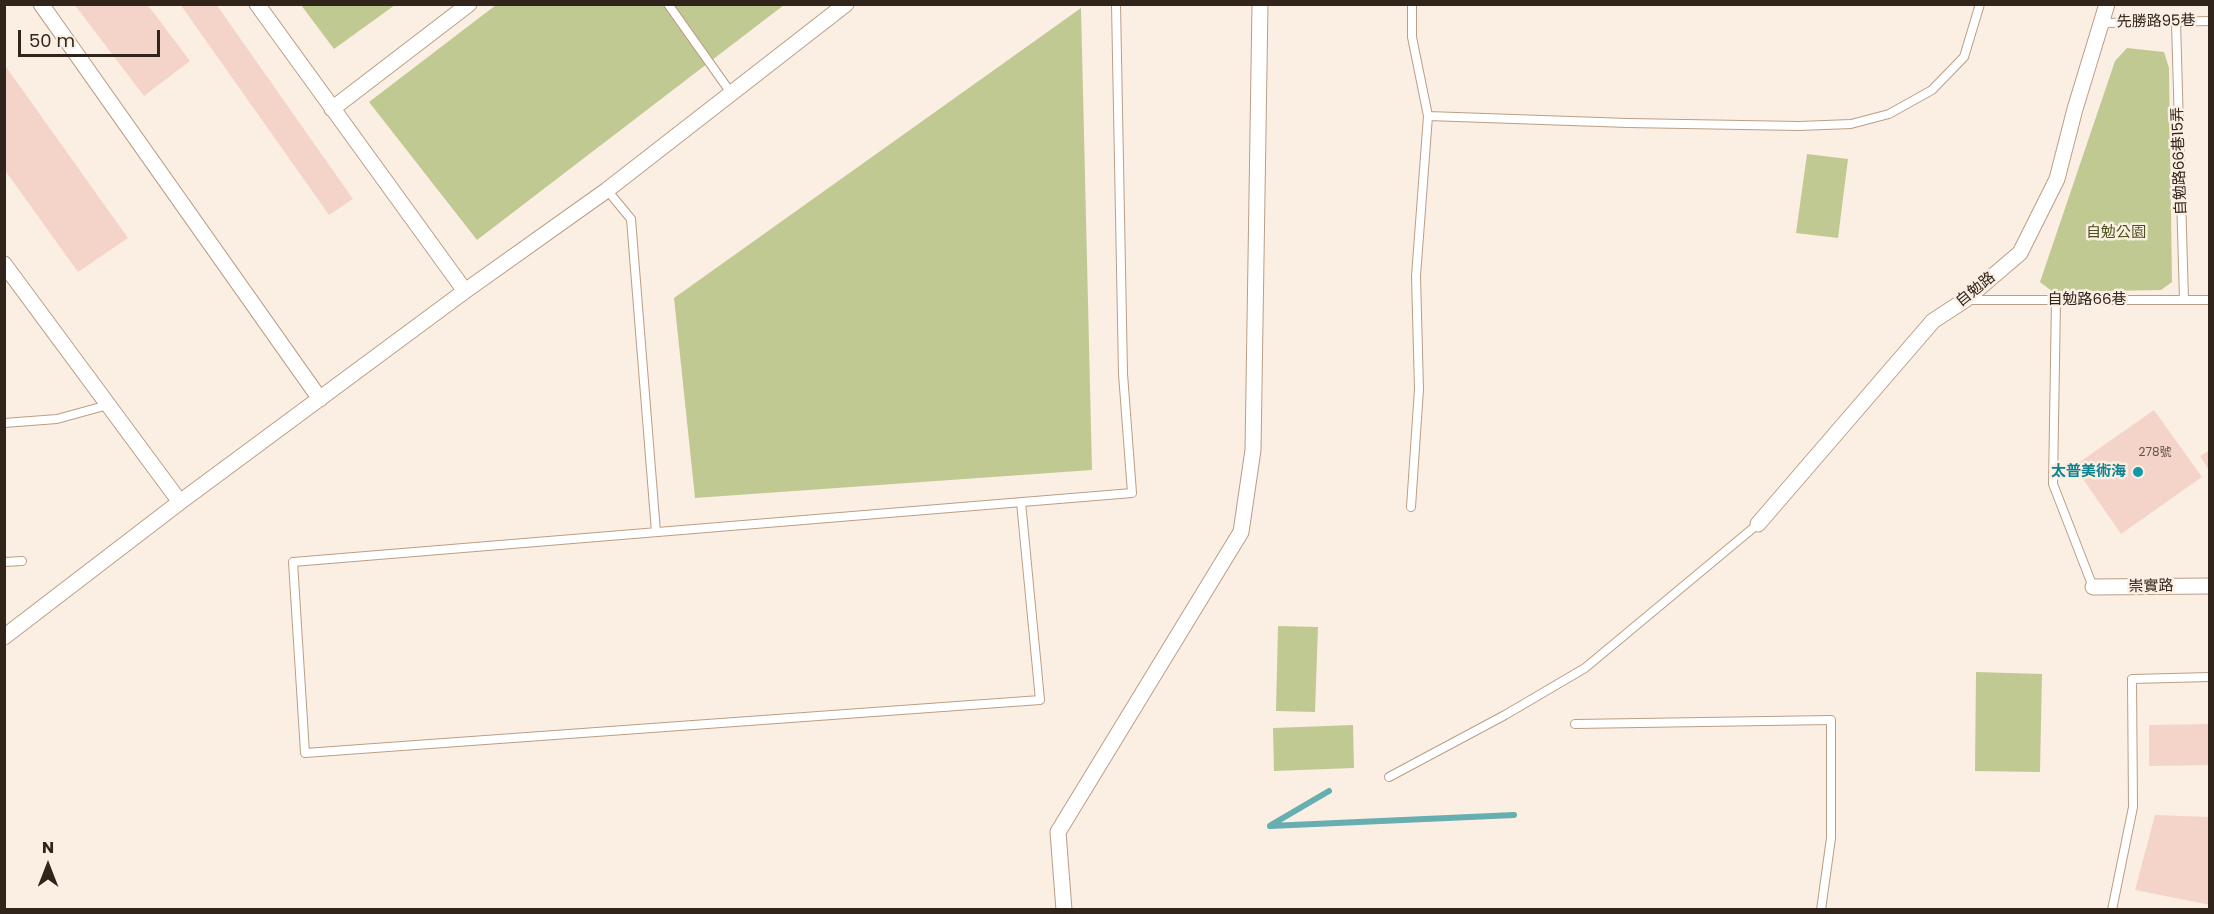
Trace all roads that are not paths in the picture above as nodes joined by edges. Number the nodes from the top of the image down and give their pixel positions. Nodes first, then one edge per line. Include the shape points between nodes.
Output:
1 (41, 4) edge
2 (256, 4) edge
3 (469, 4) edge
4 (668, 4) edge
5 (846, 4) edge
6 (1116, 4) edge
7 (1260, 4) edge
8 (1412, 4) edge
9 (1980, 4) edge
10 (2107, 4) edge
11 (2210, 21) edge
12 (2176, 22) junction
13 (2103, 23) junction
14 (732, 94) junction
15 (332, 109) junction
16 (1428, 116) junction
17 (607, 190) junction
18 (4, 264) edge
19 (465, 291) junction
20 (1965, 300) junction
21 (2056, 300) junction
22 (2184, 300) junction
23 (2210, 300) edge
24 (320, 399) junction
25 (108, 405) junction
26 (4, 423) edge
27 (180, 502) junction
28 (1021, 502) junction
29 (1411, 507) dead end
30 (1758, 524) joint
31 (656, 532) junction
32 (22, 561) dead end
33 (4, 562) edge
34 (2210, 586) edge
35 (2093, 587) joint
36 (4, 637) edge
37 (2210, 677) edge
38 (1575, 724) dead end
39 (1389, 777) dead end
40 (1064, 909) edge
41 (1821, 909) edge
42 (2112, 909) edge

1 - 24 street
2 - 15 street
3 - 15 street
4 - 14 lane
5 - 14 street
6 - 28 lane via 1123,374 1131,493
7 - 40 street via 1253,450 1241,532 1058,832
8 - 16 lane via 1412,37
9 - 16 lane via 1964,57 1932,90 1889,114 1851,124 1798,126
10 - 13 street, 自勉路
11 - 12 lane, 先勝路95巷
12 - 13 lane, 先勝路95巷
12 - 22 lane, 自勉路66巷15弄
13 - 20 street, 自勉路 via 2057,179 2020,253
14 - 17 street
15 - 19 street
16 - 29 lane via 1416,276 1419,389
17 - 19 street
17 - 31 lane via 631,219
18 - 25 street
19 - 24 street
20 - 21 lane, 自勉路66巷
20 - 30 street, 自勉路 via 1933,321
21 - 22 lane, 自勉路66巷
21 - 35 lane via 2053,484
22 - 23 lane, 自勉路66巷
24 - 27 street
25 - 26 lane via 57,419
25 - 27 street
27 - 36 street
28 - 31 lane
28 - 31 lane via 1040,700 305,753 293,562
30 - 39 lane via 1585,668
32 - 33 lane
34 - 35 street, 崇實路
37 - 42 lane via 2132,679 2133,807
38 - 41 lane via 1831,720 1831,838

